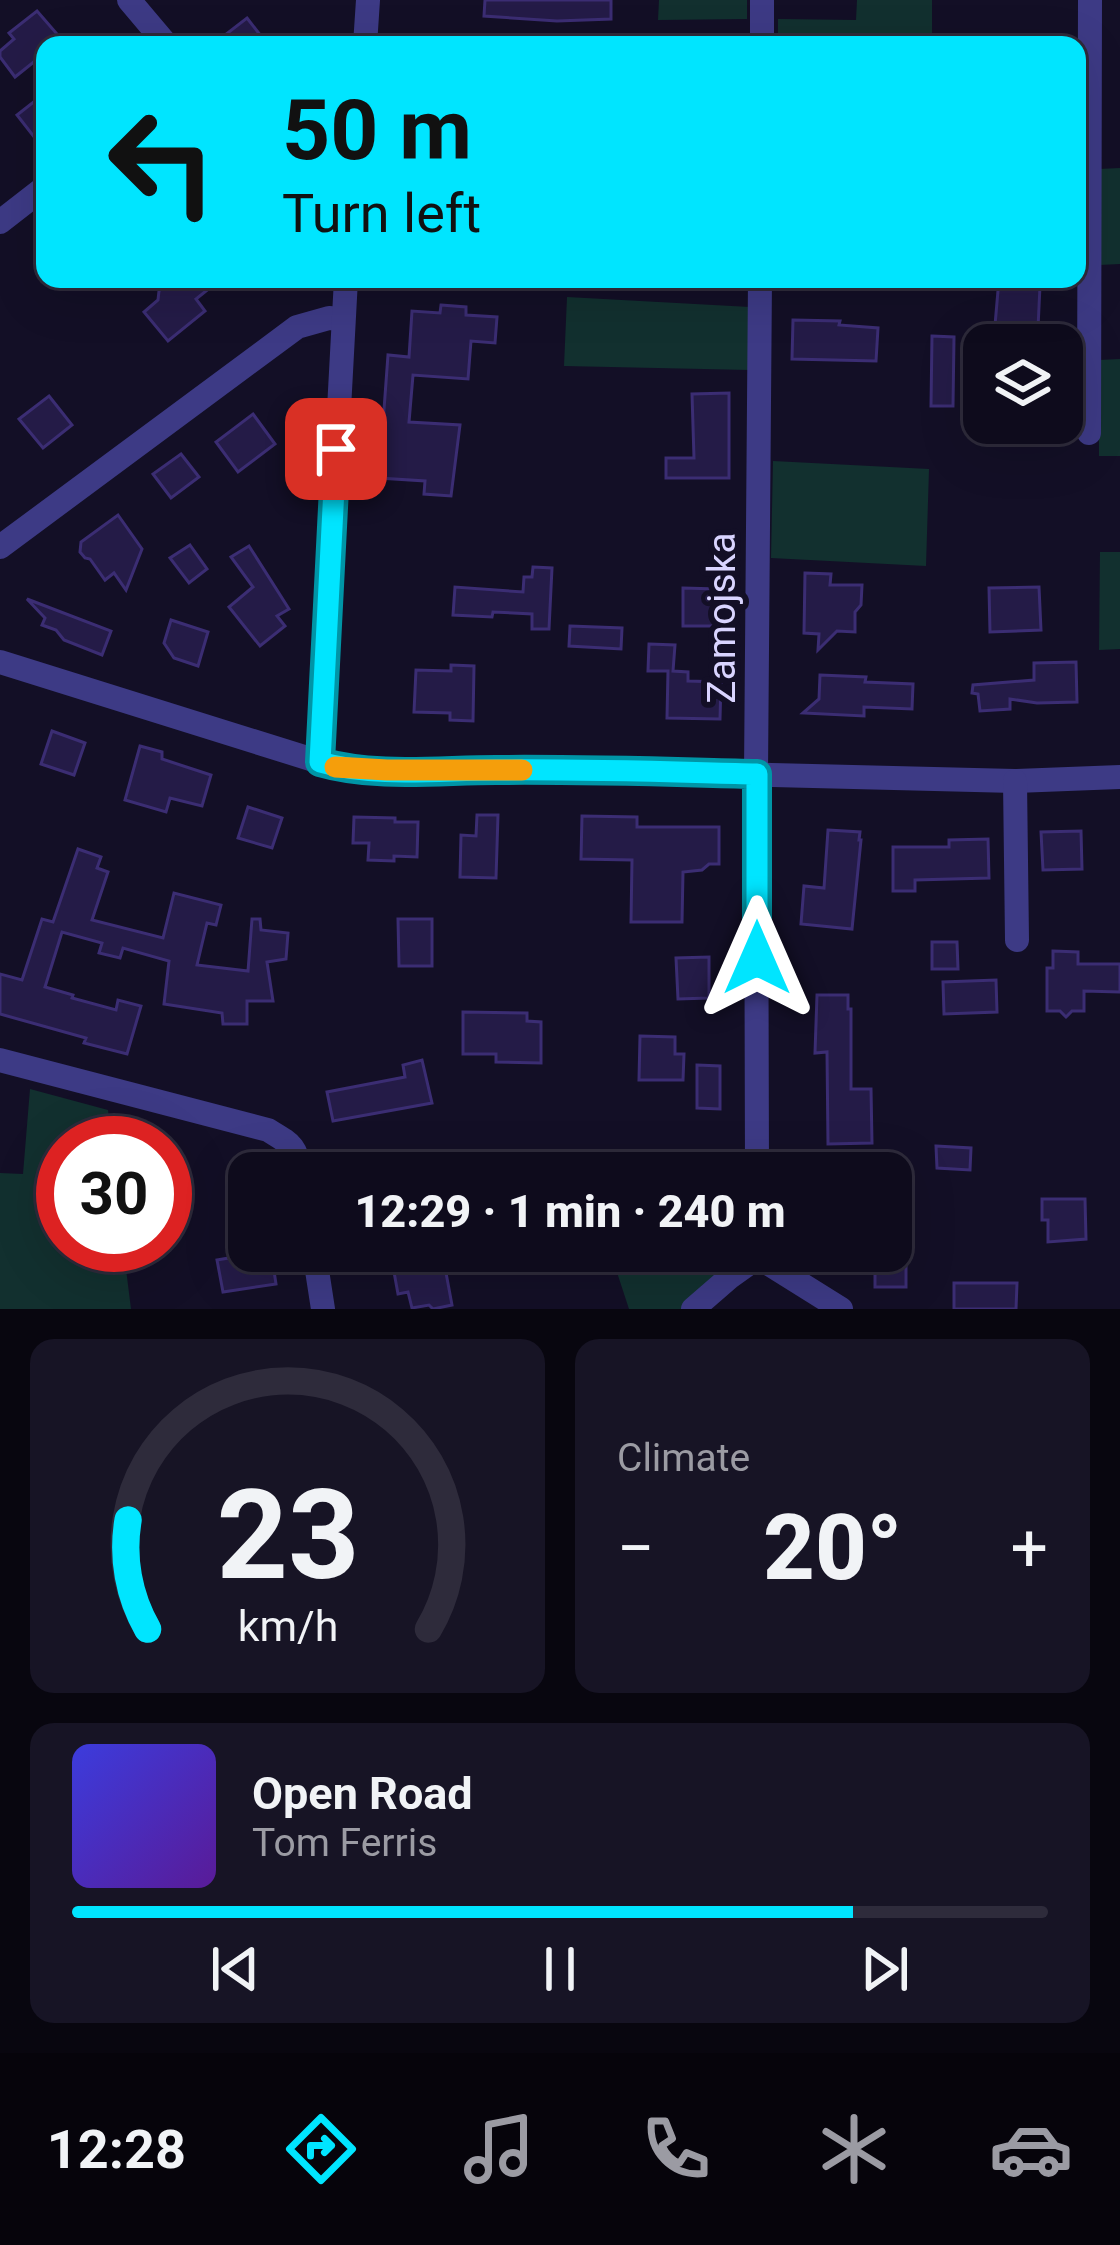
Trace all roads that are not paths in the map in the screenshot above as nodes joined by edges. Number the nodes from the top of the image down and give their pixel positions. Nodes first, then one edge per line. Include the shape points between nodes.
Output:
1 (129, 0) edge
2 (368, 0) edge
3 (762, 0) edge
4 (1090, 0) edge
5 (159, 36) edge
6 (365, 36) edge
7 (762, 36) edge
8 (36, 195) edge
9 (0, 223) edge
10 (345, 288) edge
11 (760, 288) edge
12 (343, 319) junction
13 (1089, 433) dead end
14 (0, 547) edge
15 (0, 662) edge
16 (320, 762) junction
17 (757, 774) junction
18 (1120, 777) edge
19 (1015, 781) junction
20 (1017, 940) dead end
21 (0, 1060) edge
22 (297, 1152) edge
23 (758, 1152) edge
24 (317, 1272) edge
25 (735, 1272) edge
26 (785, 1272) edge
27 (323, 1309) edge
28 (693, 1309) edge
29 (841, 1309) edge

1 - 5 street
2 - 6 street
3 - 7 street
4 - 13 street
8 - 9 street
10 - 12 street
11 - 17 street, Zamojska
12 - 14 street via 297,327
12 - 16 street
15 - 16 street
16 - 17 street via 387,770
17 - 19 street
17 - 23 street, Zamojska
18 - 19 street
19 - 20 street
21 - 22 street via 268,1130
24 - 27 street
25 - 28 street
26 - 29 street

